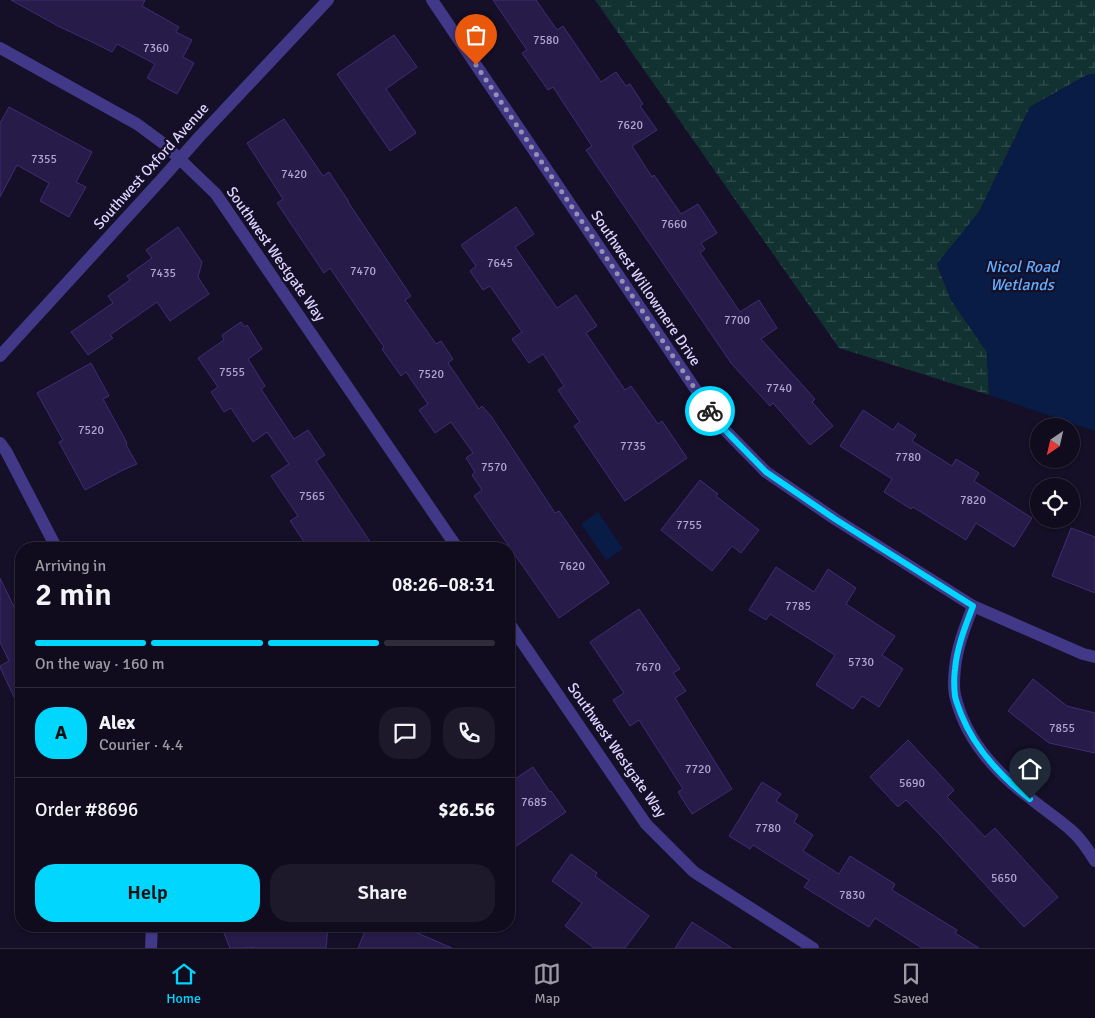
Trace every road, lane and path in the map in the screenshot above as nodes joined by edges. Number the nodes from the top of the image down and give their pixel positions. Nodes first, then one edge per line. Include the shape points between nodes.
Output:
1 (328, 0) edge
2 (432, 0) edge
3 (0, 48) edge
4 (180, 159) junction
5 (0, 356) edge
6 (0, 443) edge
7 (53, 542) edge
8 (453, 542) edge
9 (973, 606) junction
10 (515, 632) edge
11 (1095, 657) edge
12 (1095, 862) edge
13 (152, 932) edge
14 (151, 948) edge
15 (813, 948) edge

1 - 4 street, Southwest Oxford Avenue
2 - 9 street, Southwest Willowmere Drive via 719,424 766,472
3 - 4 street, Southwest Westgate Way via 136,124
4 - 5 street, Southwest Oxford Avenue
4 - 8 street, Southwest Westgate Way via 216,194
6 - 7 street
9 - 11 street, Southwest Willowmere Drive
9 - 12 street via 955,668 955,697 964,722 996,770 1072,831
10 - 15 street, Southwest Westgate Way via 646,824 694,872
13 - 14 street

